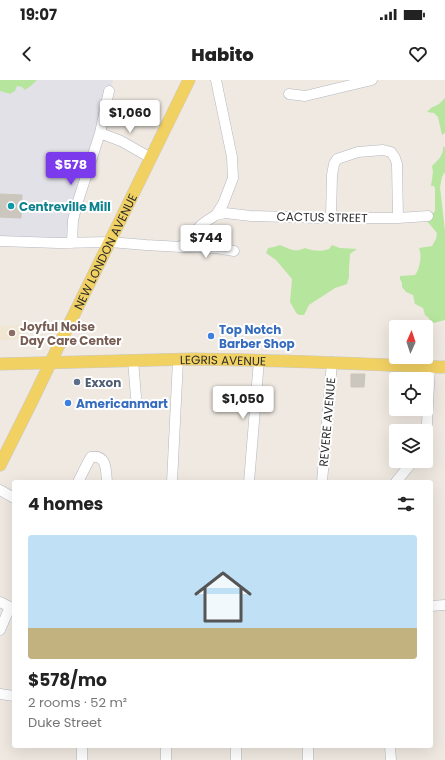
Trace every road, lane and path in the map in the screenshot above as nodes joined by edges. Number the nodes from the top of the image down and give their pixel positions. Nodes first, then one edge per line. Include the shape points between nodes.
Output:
1 (189, 80) edge
2 (216, 80) edge
3 (372, 80) edge
4 (351, 82) edge
5 (109, 91) dead end
6 (289, 94) dead end
7 (100, 133) junction
8 (151, 158) junction
9 (216, 215) junction
10 (428, 216) dead end
11 (331, 217) junction
12 (398, 218) junction
13 (0, 241) edge
14 (110, 242) junction
15 (72, 243) junction
16 (181, 247) junction
17 (234, 251) dead end
18 (133, 360) junction
19 (178, 360) junction
20 (258, 360) junction
21 (332, 362) junction
22 (51, 363) junction
23 (0, 364) edge
24 (430, 367) junction
25 (445, 367) edge
26 (136, 397) dead end
27 (427, 424) edge
28 (0, 465) edge
29 (407, 468) edge
30 (79, 480) edge
31 (107, 480) edge
32 (172, 480) edge
33 (249, 480) edge
34 (322, 480) edge
35 (398, 480) edge
36 (0, 490) edge
37 (12, 497) edge
38 (0, 602) edge
39 (445, 605) edge
40 (433, 606) edge
41 (12, 608) edge
42 (0, 630) edge
43 (0, 694) edge
44 (12, 696) edge
45 (82, 748) edge
46 (166, 748) edge
47 (236, 748) edge
48 (308, 748) edge
49 (390, 748) edge
50 (82, 760) edge
51 (166, 760) edge
52 (236, 760) edge
53 (308, 760) edge
54 (391, 760) edge

1 - 8 main road, NEW LONDON AVENUE
2 - 9 street via 232,157 233,175 223,204
3 - 4 street
4 - 6 street via 305,96
5 - 7 street
7 - 8 street via 121,141
7 - 15 street via 78,201
8 - 14 main road, NEW LONDON AVENUE
9 - 11 street, CACTUS STREET via 225,213 251,216
9 - 16 street via 201,225
10 - 12 street, CACTUS STREET
11 - 12 street, CACTUS STREET
11 - 12 street via 332,175 337,159 358,152 383,150 391,152 397,164
13 - 15 street
14 - 15 street
14 - 16 street
14 - 22 main road, NEW LONDON AVENUE
16 - 17 street
18 - 19 main road, LEGRIS AVENUE
18 - 22 main road, LEGRIS AVENUE
18 - 26 street
19 - 20 main road, LEGRIS AVENUE
19 - 32 street
20 - 21 main road, LEGRIS AVENUE
20 - 33 street
21 - 24 main road, LEGRIS AVENUE
21 - 34 street, REVERE AVENUE
22 - 23 main road, LEGRIS AVENUE
22 - 28 main road, NEW LONDON AVENUE
24 - 25 main road, LEGRIS AVENUE
24 - 27 street
29 - 35 street
30 - 31 street via 91,457 96,456 106,464
36 - 37 street
38 - 41 street
39 - 40 street
41 - 42 street
43 - 44 street
45 - 50 street
46 - 51 street
47 - 52 street
48 - 53 street
49 - 54 street

